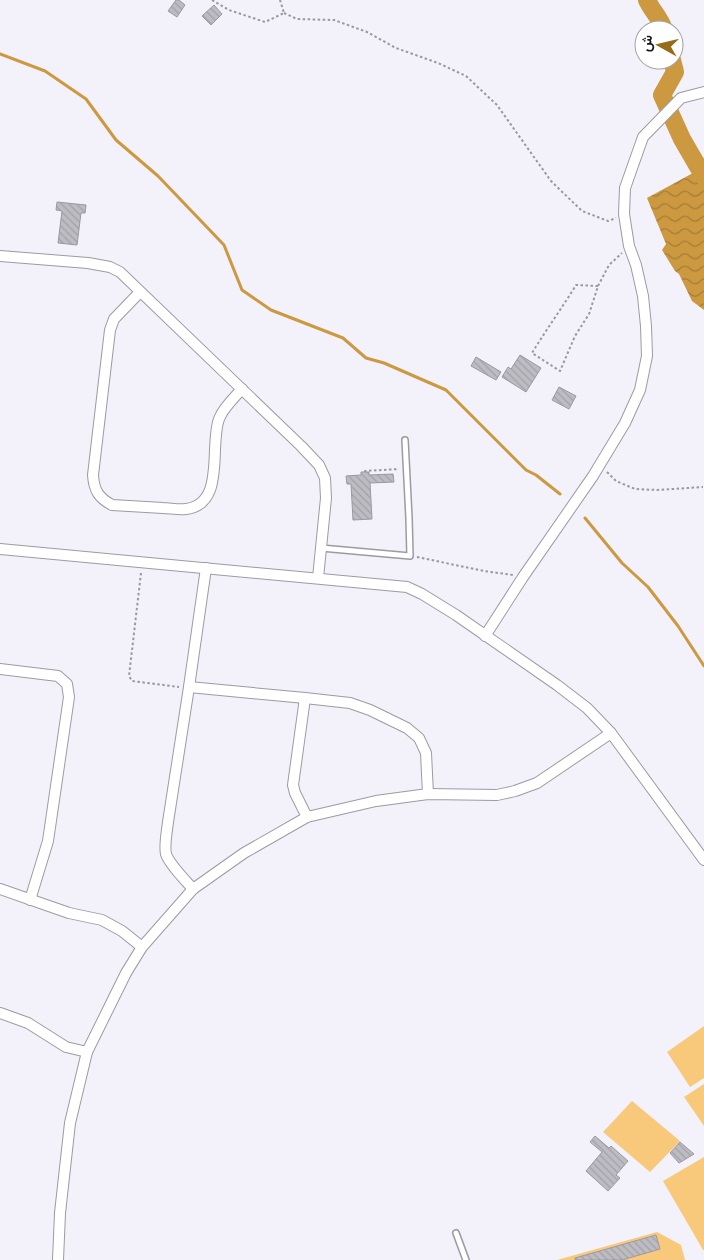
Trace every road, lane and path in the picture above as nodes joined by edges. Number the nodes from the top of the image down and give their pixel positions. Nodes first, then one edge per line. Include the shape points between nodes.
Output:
1 (212, 0) edge
2 (280, 0) edge
3 (284, 13) junction
4 (704, 92) edge
5 (624, 214) junction
6 (629, 246) junction
7 (0, 256) edge
8 (598, 286) junction
9 (140, 292) junction
10 (242, 389) junction
11 (405, 440) dead end
12 (600, 465) junction
13 (407, 468) junction
14 (365, 472) dead end
15 (703, 487) dead end
16 (321, 548) junction
17 (0, 549) edge
18 (410, 556) junction
19 (142, 563) junction
20 (206, 568) junction
21 (523, 577) junction
22 (318, 578) junction
23 (485, 636) junction
24 (0, 669) edge
25 (189, 688) junction
26 (306, 698) junction
27 (611, 733) junction
28 (428, 794) junction
29 (308, 817) junction
30 (704, 860) edge
31 (0, 889) edge
32 (193, 890) junction
33 (30, 900) junction
34 (142, 948) junction
35 (0, 1013) edge
36 (86, 1052) junction
37 (456, 1234) dead end
38 (58, 1260) edge
39 (466, 1260) edge

1 - 3 path via 265,22
2 - 3 path
3 - 5 path via 297,19 334,20 466,76 497,105 551,181 582,211 608,221
4 - 5 street via 681,98 643,137 625,188
5 - 6 street
6 - 8 path via 609,265
6 - 12 street via 643,296 647,356 640,390
7 - 9 street via 110,267 120,272
8 - 8 path via 589,314 575,336 560,371 532,353 576,285
9 - 10 street
9 - 10 street via 114,319 110,330 93,476 97,494 112,504 185,510 197,506 209,493 219,419
10 - 16 street via 319,465 325,478 326,498
11 - 13 lane
12 - 15 path via 616,481 635,489
12 - 21 street
13 - 14 path
13 - 18 lane
16 - 18 lane
16 - 22 street
17 - 19 street
18 - 21 path
19 - 20 street
19 - 25 path via 129,676 132,681
20 - 22 street
20 - 25 street
21 - 23 street
22 - 23 street via 406,587
23 - 27 street via 587,708
24 - 33 street via 58,676 66,684 69,697 48,841
25 - 26 street
25 - 32 street via 166,854
26 - 28 street via 350,703 407,728 419,738 426,753
26 - 29 street via 293,785
27 - 28 street via 537,782 515,791 497,796
27 - 30 street
28 - 29 street via 376,801
29 - 32 street via 244,853
31 - 33 street
32 - 34 street
33 - 34 street via 102,920
34 - 36 street
35 - 36 street via 28,1023 66,1047
36 - 38 street via 70,1123
37 - 39 lane

